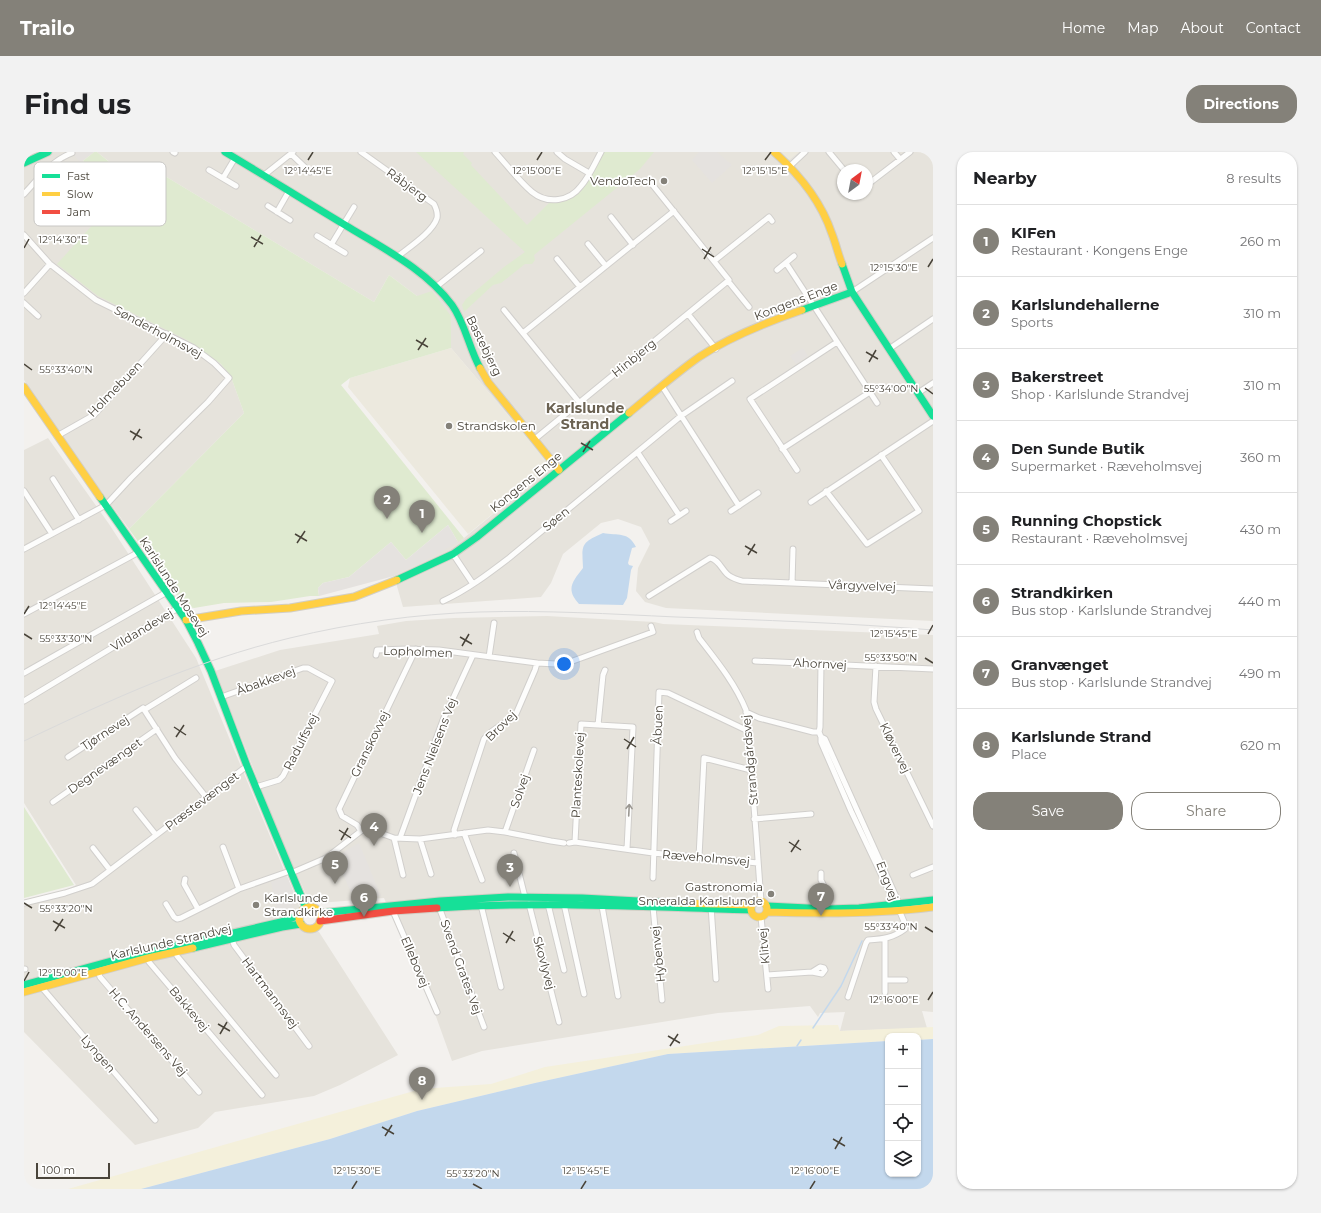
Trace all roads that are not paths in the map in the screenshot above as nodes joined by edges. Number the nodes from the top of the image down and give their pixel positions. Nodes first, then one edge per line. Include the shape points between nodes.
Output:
1 (48, 152) edge
2 (225, 152) edge
3 (361, 152) edge
4 (495, 152) edge
5 (557, 152) edge
6 (601, 152) edge
7 (774, 152) edge
8 (805, 152) edge
9 (829, 152) edge
10 (894, 152) edge
11 (910, 152) edge
12 (72, 153) dead end
13 (292, 153) edge
14 (235, 158) junction
15 (900, 160) junction
16 (55, 162) edge
17 (24, 163) edge
18 (839, 164) edge
19 (790, 166) junction
20 (209, 170) dead end
21 (310, 172) dead end
22 (589, 173) junction
23 (263, 176) junction
24 (223, 178) junction
25 (873, 180) edge
26 (34, 183) edge
27 (651, 183) dead end
28 (236, 186) dead end
29 (289, 191) junction
30 (24, 194) edge
31 (268, 206) dead end
32 (354, 207) dead end
33 (674, 211) junction
34 (277, 212) junction
35 (611, 217) dead end
36 (290, 220) dead end
37 (772, 221) dead end
38 (343, 224) junction
39 (24, 235) edge
40 (317, 236) dead end
41 (933, 238) edge
42 (588, 244) dead end
43 (331, 245) junction
44 (633, 245) junction
45 (481, 251) dead end
46 (344, 253) dead end
47 (794, 256) dead end
48 (397, 257) junction
49 (557, 259) dead end
50 (714, 261) junction
51 (786, 263) junction
52 (50, 264) junction
53 (606, 266) junction
54 (777, 270) dead end
55 (728, 281) junction
56 (436, 287) junction
57 (580, 287) junction
58 (852, 292) junction
59 (24, 293) edge
60 (24, 303) edge
61 (814, 306) junction
62 (749, 307) dead end
63 (504, 310) dead end
64 (688, 314) junction
65 (38, 316) dead end
66 (933, 319) edge
67 (167, 334) junction
68 (523, 334) junction
69 (837, 342) junction
70 (716, 349) junction
71 (889, 349) junction
72 (732, 381) dead end
73 (933, 383) edge
74 (662, 386) junction
75 (24, 387) edge
76 (870, 392) junction
77 (918, 393) junction
78 (579, 402) junction
79 (877, 403) dead end
80 (682, 416) junction
81 (933, 416) edge
82 (933, 421) edge
83 (57, 436) junction
84 (535, 439) junction
85 (782, 449) junction
86 (638, 453) junction
87 (881, 455) junction
88 (560, 470) junction
89 (797, 470) dead end
90 (53, 480) dead end
91 (24, 491) edge
92 (826, 491) junction
93 (758, 493) dead end
94 (811, 502) dead end
95 (106, 506) junction
96 (739, 506) junction
97 (686, 511) dead end
98 (731, 511) dead end
99 (679, 515) junction
100 (79, 520) junction
101 (671, 521) dead end
102 (52, 534) junction
103 (24, 549) edge
104 (793, 549) dead end
105 (138, 552) junction
106 (453, 554) junction
107 (792, 583) junction
108 (473, 584) junction
109 (933, 589) edge
110 (168, 592) junction
111 (650, 596) dead end
112 (443, 601) dead end
113 (178, 608) junction
114 (24, 614) edge
115 (186, 620) junction
116 (494, 623) dead end
117 (651, 626) dead end
118 (697, 632) dead end
119 (416, 649) junction
120 (376, 655) dead end
121 (473, 655) junction
122 (489, 657) junction
123 (755, 661) dead end
124 (537, 663) junction
125 (821, 664) junction
126 (876, 666) junction
127 (933, 669) edge
128 (604, 670) dead end
129 (24, 673) edge
130 (196, 678) dead end
131 (332, 681) joint
132 (221, 697) junction
133 (24, 701) edge
134 (144, 709) junction
135 (746, 712) junction
136 (598, 725) junction
137 (157, 729) junction
138 (746, 730) junction
139 (818, 732) junction
140 (534, 750) dead end
141 (68, 757) dead end
142 (247, 766) junction
143 (751, 770) junction
144 (256, 787) junction
145 (206, 797) junction
146 (53, 802) dead end
147 (136, 810) dead end
148 (811, 814) dead end
149 (754, 820) junction
150 (933, 826) edge
151 (361, 831) junction
152 (505, 832) junction
153 (464, 833) junction
154 (156, 835) junction
155 (455, 835) junction
156 (394, 838) junction
157 (400, 838) junction
158 (420, 839) junction
159 (575, 842) junction
160 (223, 847) dead end
161 (93, 848) dead end
162 (627, 849) junction
163 (514, 853) dead end
164 (653, 853) junction
165 (699, 857) junction
166 (758, 863) junction
167 (933, 867) edge
168 (110, 870) junction
169 (291, 872) junction
170 (821, 873) dead end
171 (431, 874) dead end
172 (403, 875) dead end
173 (913, 875) dead end
174 (653, 878) dead end
175 (185, 879) dead end
176 (482, 880) dead end
177 (239, 889) junction
178 (527, 900) junction
179 (933, 900) edge
180 (24, 903) edge
181 (166, 904) dead end
182 (481, 904) junction
183 (548, 904) junction
184 (564, 904) junction
185 (602, 906) junction
186 (439, 907) junction
187 (653, 907) junction
188 (711, 907) junction
189 (933, 907) edge
190 (306, 908) junction
191 (752, 908) junction
192 (899, 908) junction
193 (198, 909) junction
194 (764, 909) junction
195 (828, 909) junction
196 (394, 911) junction
197 (320, 913) junction
198 (300, 915) junction
199 (320, 921) junction
200 (301, 924) junction
201 (232, 939) junction
202 (885, 939) junction
203 (176, 951) junction
204 (148, 958) junction
205 (564, 970) dead end
206 (98, 971) junction
207 (812, 972) dead end
208 (767, 975) junction
209 (716, 979) dead end
210 (885, 980) junction
211 (906, 980) dead end
212 (24, 985) edge
213 (42, 987) junction
214 (501, 987) dead end
215 (768, 989) dead end
216 (24, 992) edge
217 (885, 992) dead end
218 (584, 994) dead end
219 (618, 996) dead end
220 (848, 997) dead end
221 (662, 1000) dead end
222 (437, 1012) dead end
223 (559, 1022) dead end
224 (484, 1027) dead end
225 (310, 1046) dead end
226 (276, 1075) dead end
227 (199, 1092) dead end
228 (262, 1095) dead end
229 (155, 1120) dead end

1 - 17 street
2 - 14 street, Bastebjerg
3 - 48 street, Råbjerg via 434,204 437,210 437,218 429,231
4 - 22 street via 533,193 549,200 566,198 574,194
5 - 22 street
6 - 22 street
7 - 19 street
8 - 19 street
9 - 18 street
10 - 15 street
11 - 15 street
12 - 16 street
13 - 21 street
13 - 23 street
14 - 23 street, Bastebjerg
14 - 24 street
15 - 25 street
19 - 58 street via 810,190 825,217
20 - 24 street
23 - 29 street, Bastebjerg
24 - 28 street
26 - 30 street
27 - 33 street
29 - 34 street
29 - 38 street, Bastebjerg
31 - 34 street
32 - 38 street
33 - 44 street
33 - 50 street
34 - 36 street
35 - 44 street
37 - 50 street via 768,217
38 - 43 street
38 - 48 street, Bastebjerg
39 - 52 street, Sønderholmsvej
40 - 43 street
41 - 58 street
42 - 53 street
43 - 46 street
44 - 53 street
45 - 56 street
47 - 51 street
48 - 56 street, Bastebjerg via 416,269
49 - 57 street
50 - 55 street
51 - 54 street
51 - 61 street
52 - 59 street
52 - 67 street, Sønderholmsvej via 96,300
53 - 57 street
55 - 62 street
55 - 64 street, Hinbjerg
56 - 84 street, Bastebjerg via 452,305 474,357 488,382
57 - 68 street
58 - 61 street, Kongens Enge
58 - 71 street
60 - 65 street
61 - 69 street
61 - 70 street, Kongens Enge via 770,321
63 - 68 street
64 - 70 street
64 - 78 street, Hinbjerg
66 - 71 street
67 - 83 street, Holmebuen via 94,415
67 - 95 street, Sønderholmsvej via 194,348 229,378
68 - 78 street
69 - 76 street
69 - 85 street via 750,399
70 - 74 street, Kongens Enge via 684,368
71 - 77 street
72 - 80 street, Søen
73 - 77 street
74 - 80 street
74 - 88 street, Kongens Enge
75 - 83 street, Karlslunde Mosevej
76 - 79 street
76 - 85 street
77 - 81 street
78 - 84 street, Hinbjerg
80 - 86 street, Søen
80 - 96 street
82 - 87 street
83 - 95 street, Karlslunde Mosevej
84 - 88 street, Bastebjerg
85 - 89 street
86 - 99 street
86 - 108 street, Søen via 509,558
87 - 92 street
87 - 92 street via 919,511 867,544
88 - 106 street, Kongens Enge
90 - 100 street
91 - 102 street
92 - 94 street
93 - 96 street
95 - 100 street
95 - 105 street, Karlslunde Mosevej
96 - 98 street
97 - 99 street
99 - 101 street
100 - 102 street
102 - 103 street
104 - 107 street
105 - 110 street, Karlslunde Mosevej
105 - 114 street
106 - 108 street
106 - 115 street, Kongens Enge via 406,577 354,597 290,608 241,611
107 - 109 street, Vårgyvelvej
107 - 111 street, Vårgyvelvej via 734,579 715,559 710,558
108 - 112 street, Søen
110 - 113 street, Karlslunde Mosevej
110 - 129 street
113 - 115 street, Karlslunde Mosevej
113 - 133 street, Vildandevej
115 - 132 street, Karlslunde Mosevej via 207,660
116 - 122 street
117 - 124 street, Lopholmen via 653,632 570,662
118 - 135 street, Strandgårdsvej via 730,681
119 - 120 street, Lopholmen via 377,650
119 - 121 street, Lopholmen
119 - 151 street, Granskovvej via 339,809 342,816 357,825
121 - 122 street, Lopholmen
121 - 157 street, Jens Nielsens Vej via 443,720
122 - 124 street, Lopholmen
123 - 125 street, Ahornvej
124 - 155 street, Brovej via 516,714 484,739 454,830
125 - 126 street, Ahornvej
125 - 139 street
126 - 127 street, Ahornvej
126 - 150 street, Kløvervej via 876,708
128 - 136 street, Planteskolevej
130 - 134 street, Tjørnevej
131 - 132 street, Åbakkevej via 308,668 303,668
131 - 144 street, Radulfsvej via 283,776 279,780
132 - 142 street, Karlslunde Mosevej
134 - 137 street
134 - 141 street, Tjørnevej
135 - 138 street, Strandgårdsvej
135 - 139 street via 759,718
136 - 159 street, Planteskolevej via 581,724
162 -> 136 street, Planteskolevej via 633,727
137 - 145 street via 175,758
137 - 146 street, Degnevænget
138 - 143 street, Strandgårdsvej
138 - 164 street, Åbuen via 668,693 659,692
139 - 192 street, Engvej via 825,739
140 - 152 street, Solvej
142 - 144 street, Karlslunde Mosevej
142 - 145 street, Præstevænget
143 - 149 street, Strandgårdsvej
143 - 165 street via 704,758
144 - 169 street, Karlslunde Mosevej
145 - 154 street, Præstevænget
147 - 154 street, Præstevænget
148 - 149 street
149 - 166 street, Strandgårdsvej
151 - 156 street, Ræveholmsvej via 367,829
151 - 169 street via 326,858
152 - 153 street, Ræveholmsvej via 488,830
152 - 159 street, Ræveholmsvej via 551,842
153 - 155 street, Ræveholmsvej
153 - 176 street
154 - 168 street, Præstevænget
155 - 158 street, Ræveholmsvej
156 - 157 street, Ræveholmsvej
156 - 172 street
157 - 158 street, Ræveholmsvej
158 - 171 street
159 - 162 street, Ræveholmsvej
160 - 177 street
161 - 168 street
162 - 164 street, Ræveholmsvej
163 - 178 street, Skovlyvej
164 - 165 street, Ræveholmsvej
164 - 174 street, Ræveholmsvej
165 - 166 street, Ræveholmsvej
166 - 194 street, Strandgårdsvej
167 - 173 street
168 - 180 street, Præstevænget via 92,884
169 - 177 street
169 - 190 street, Karlslunde Mosevej
170 - 195 street
175 - 193 street via 184,884
177 - 193 street
178 - 182 street
178 - 183 street
178 - 188 street via 654,901
178 - 197 street via 436,901
178 - 223 street, Skovlyvej
179 - 192 street
181 - 193 street via 177,919
182 - 186 street
182 - 214 street
183 - 184 street
183 - 205 street
184 - 185 street
184 - 218 street
185 - 187 street
185 - 219 street
186 - 196 street
186 - 224 street, Svend Grates Vej
187 - 188 street
187 - 221 street, Hybenvej
188 - 191 street
188 - 209 street
189 - 192 street
190 - 197 street via 315,908
190 - 198 street
191 - 194 street via 756,902
191 - 194 street via 756,916
192 - 194 street via 826,914
192 - 195 street
192 - 202 street, Engvej via 905,929
194 - 195 street
194 - 208 street, Klitvej
196 - 199 street
196 - 222 street, Ellebovej
197 - 199 street
198 - 200 street
198 - 212 street, Karlslunde Strandvej via 281,922 115,960
199 - 200 street via 316,927 310,929
200 - 201 street, Karlslunde Strandvej
201 - 203 street, Karlslunde Strandvej
201 - 225 street, Hartmannsvej
202 - 210 street
202 - 220 street via 868,940 866,943
203 - 204 street, Karlslunde Strandvej
203 - 226 street via 177,956
204 - 206 street, Karlslunde Strandvej
204 - 228 street, Bakkevej
206 - 213 street, Karlslunde Strandvej
206 - 227 street, H.C. Andersens Vej via 100,977
207 - 208 street, Klitvej
208 - 215 street, Klitvej
210 - 211 street
210 - 217 street
213 - 216 street, Karlslunde Strandvej
213 - 229 street, Lyngen

